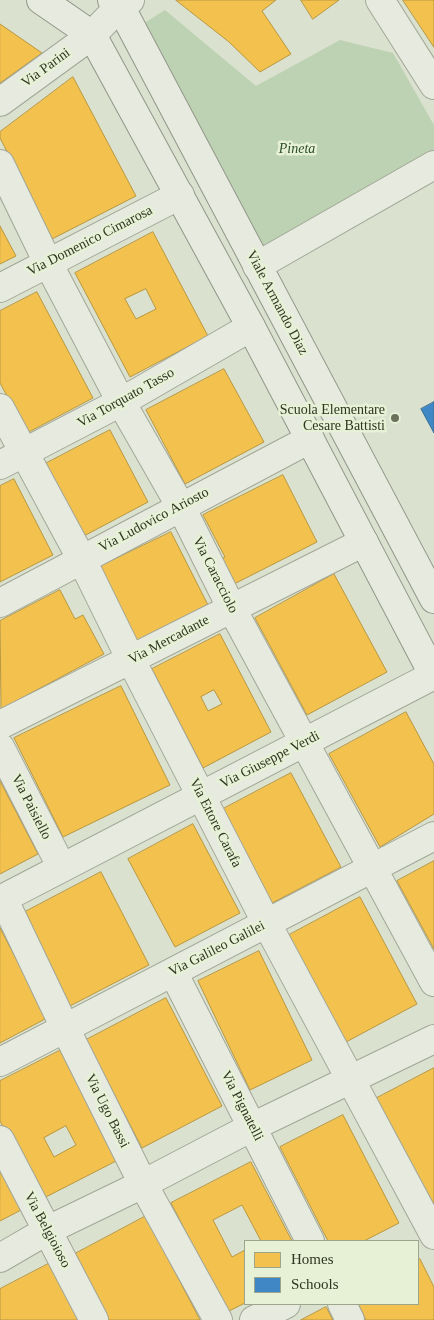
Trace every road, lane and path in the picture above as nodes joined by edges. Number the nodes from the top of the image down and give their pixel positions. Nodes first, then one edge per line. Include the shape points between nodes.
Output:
1 (41, 0) edge
2 (380, 0) edge
3 (121, 2) edge
4 (92, 35) junction
5 (434, 85) edge
6 (0, 102) edge
7 (0, 164) edge
8 (434, 165) edge
9 (180, 195) junction
10 (48, 263) junction
11 (258, 266) junction
12 (0, 288) edge
13 (251, 327) junction
14 (121, 402) junction
15 (0, 408) edge
16 (310, 439) junction
17 (24, 452) junction
18 (0, 465) edge
19 (181, 506) junction
20 (364, 542) junction
21 (81, 558) junction
22 (434, 599) edge
23 (0, 602) edge
24 (231, 608) junction
25 (130, 660) junction
26 (434, 675) edge
27 (0, 725) edge
28 (304, 742) junction
29 (0, 747) edge
30 (200, 796) junction
31 (434, 836) edge
32 (62, 868) junction
33 (373, 868) junction
34 (2, 899) edge
35 (267, 924) junction
36 (172, 972) junction
37 (434, 982) edge
38 (65, 1028) junction
39 (434, 1039) edge
40 (0, 1062) edge
41 (350, 1080) junction
42 (252, 1127) junction
43 (0, 1140) edge
44 (143, 1184) junction
45 (48, 1230) junction
46 (428, 1234) edge
47 (309, 1240) edge
48 (0, 1258) edge
49 (284, 1305) edge
50 (342, 1305) edge
51 (94, 1320) edge
52 (218, 1320) edge
53 (254, 1320) edge
54 (350, 1320) edge

1 - 4 street
2 - 5 street
3 - 4 street, Via Parini
3 - 11 street, Viale Armando Diaz
4 - 6 street, Via Parini
4 - 9 street
7 - 10 street, Via Caracciolo
8 - 11 street
9 - 10 street, Via Domenico Cimarosa
9 - 13 street
10 - 12 street, Via Domenico Cimarosa
10 - 14 street, Via Caracciolo
11 - 22 street, Viale Armando Diaz
13 - 14 street, Via Torquato Tasso
13 - 16 street
14 - 17 street, Via Torquato Tasso
14 - 19 street, Via Caracciolo
15 - 17 street, Via Ettore Carafa
16 - 19 street, Via Ludovico Ariosto
16 - 20 street
17 - 18 street, Via Torquato Tasso
17 - 21 street, Via Ettore Carafa
19 - 21 street, Via Ludovico Ariosto
19 - 24 street, Via Caracciolo
20 - 24 street, Via Mercadante
20 - 26 street
21 - 23 street, Via Ludovico Ariosto
21 - 25 street, Via Ettore Carafa
24 - 25 street, Via Mercadante
24 - 28 street, Via Caracciolo
25 - 27 street, Via Mercadante
25 - 30 street, Via Ettore Carafa
26 - 28 street, Via Giuseppe Verdi
28 - 30 street, Via Giuseppe Verdi
28 - 33 street, Via Caracciolo
29 - 32 street, Via Paisiello
30 - 32 street, Via Giuseppe Verdi
30 - 35 street, Via Ettore Carafa
31 - 33 street, Via Galileo Galilei
32 - 34 street, Via Giuseppe Verdi
33 - 35 street, Via Galileo Galilei
33 - 37 street, Via Caracciolo
34 - 38 street, Via Ugo Bassi
35 - 36 street, Via Galileo Galilei
35 - 41 street, Via Ettore Carafa
36 - 38 street, Via Galileo Galilei
36 - 42 street, Via Pignatelli
38 - 40 street, Via Galileo Galilei
38 - 44 street, Via Ugo Bassi
39 - 41 street
41 - 42 street
41 - 46 street, Via Ettore Carafa
42 - 44 street
42 - 47 street, Via Pignatelli
43 - 45 street, Via Belgioioso
44 - 45 street
44 - 52 street, Via Ugo Bassi
45 - 48 street
45 - 51 street, Via Belgioioso
49 - 53 street
50 - 54 street

